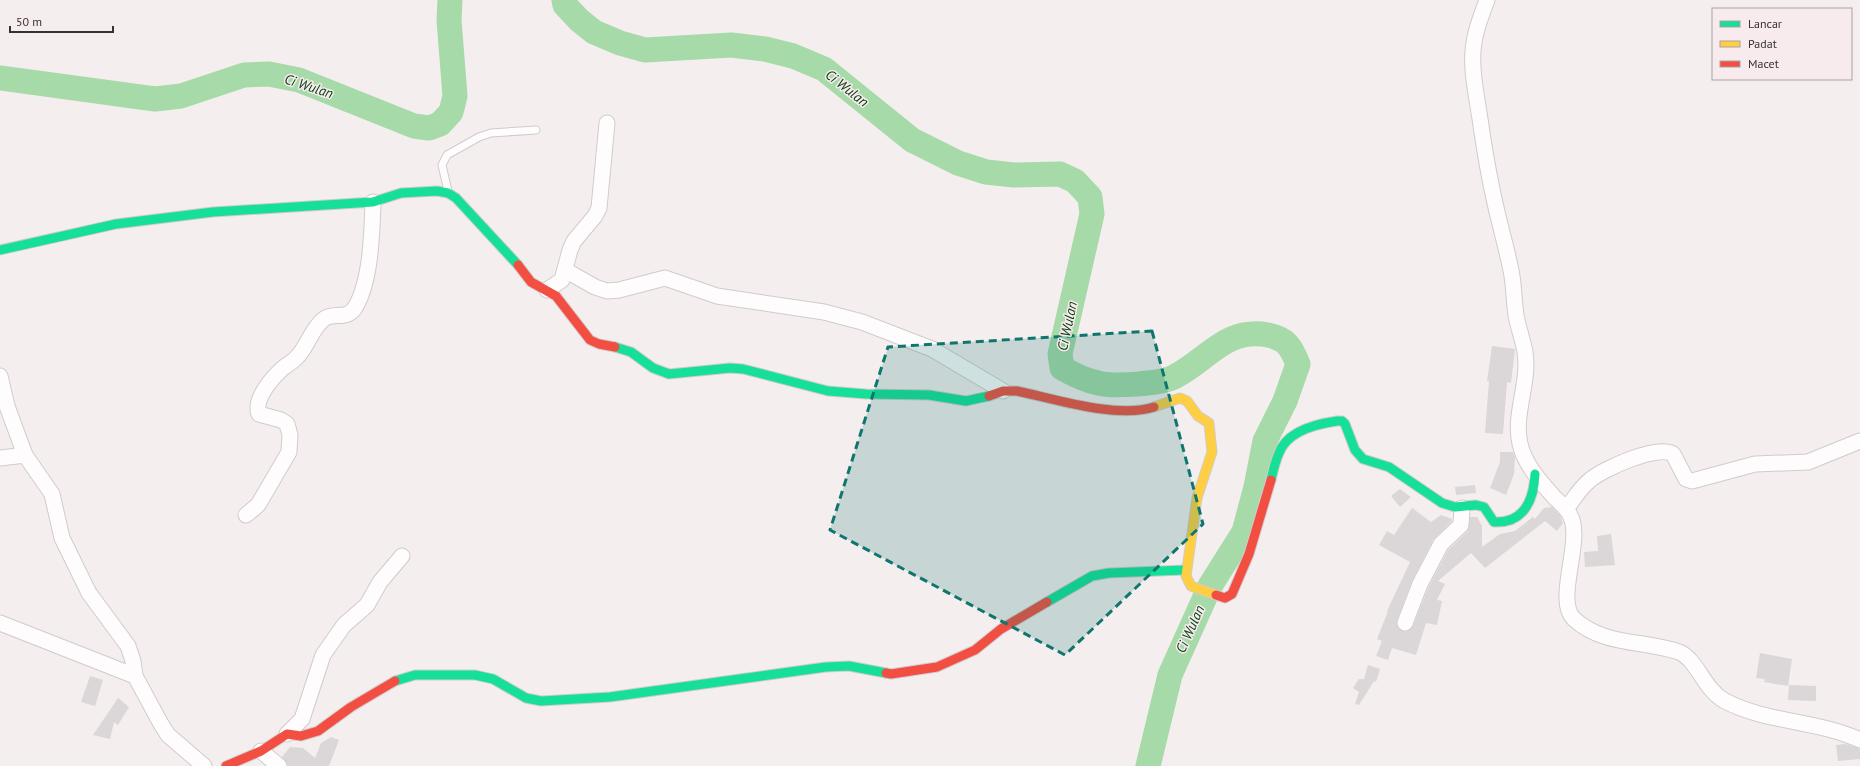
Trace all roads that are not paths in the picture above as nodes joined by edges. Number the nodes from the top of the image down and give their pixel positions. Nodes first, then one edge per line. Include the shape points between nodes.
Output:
1 (1487, 0) edge
2 (607, 124) dead end
3 (536, 130) dead end
4 (448, 193) junction
5 (373, 202) junction
6 (0, 250) edge
7 (565, 270) junction
8 (547, 290) junction
9 (0, 376) edge
10 (1003, 391) junction
11 (1860, 441) edge
12 (25, 455) junction
13 (0, 458) edge
14 (1534, 474) junction
15 (1462, 508) junction
16 (1566, 509) junction
17 (246, 515) dead end
18 (402, 556) dead end
19 (1185, 570) junction
20 (0, 623) edge
21 (1405, 623) dead end
22 (135, 676) junction
23 (287, 734) junction
24 (1860, 740) edge
25 (261, 750) junction
26 (204, 766) edge
27 (226, 766) edge
28 (279, 766) edge

1 - 14 street via 1476,34 1473,67 1484,148 1512,276 1516,313 1525,354 1526,368 1518,430 1524,456
2 - 7 street via 599,208 574,241
3 - 4 lane via 491,133 447,155 442,165
4 - 5 street via 401,193
4 - 8 street via 456,198 511,255 531,282
5 - 6 street via 213,212 149,220 94,228
5 - 17 street via 372,240 366,275 357,305 352,313 326,318 320,323 297,357 283,368 260,398 259,414 281,420 286,424 290,435 289,452 258,505
7 - 8 street via 562,280
7 - 10 street via 607,291 665,278 717,296 824,312 862,322 932,349
8 - 10 street via 556,296 582,333 590,340 631,352 661,372 669,374 743,368 828,391 929,395 966,401 982,399
9 - 12 street via 7,406
10 - 19 street via 1023,391 1105,410 1147,409 1177,398 1184,399 1190,404 1198,416 1209,423 1212,452 1197,498
11 - 16 street via 1808,462 1755,464 1692,481 1686,479 1673,454 1666,451 1652,453 1619,464 1591,479
12 - 13 street
12 - 22 street via 52,494 62,538 89,593 128,646
14 - 15 street via 1530,504 1509,520 1494,522 1482,506
14 - 16 street
15 - 19 street via 1445,504 1390,468 1361,458 1355,451 1342,421 1305,430 1284,442 1249,554 1232,594 1228,597 1221,596 1191,586
15 - 21 street via 1462,525 1441,544 1420,584
16 - 24 street via 1574,530 1567,600 1571,615 1580,623 1613,639 1684,655 1710,690 1736,706 1754,713 1818,725
18 - 23 street via 384,576 362,610 344,625 323,655 302,719
19 - 23 street via 1092,576 1001,629 975,650 937,668 892,674 849,666 826,666 610,697 541,701 526,698 493,679 475,675 416,675 384,686 318,731 301,736
20 - 22 street
22 - 26 street via 168,735
23 - 25 street
25 - 27 street
25 - 28 street

